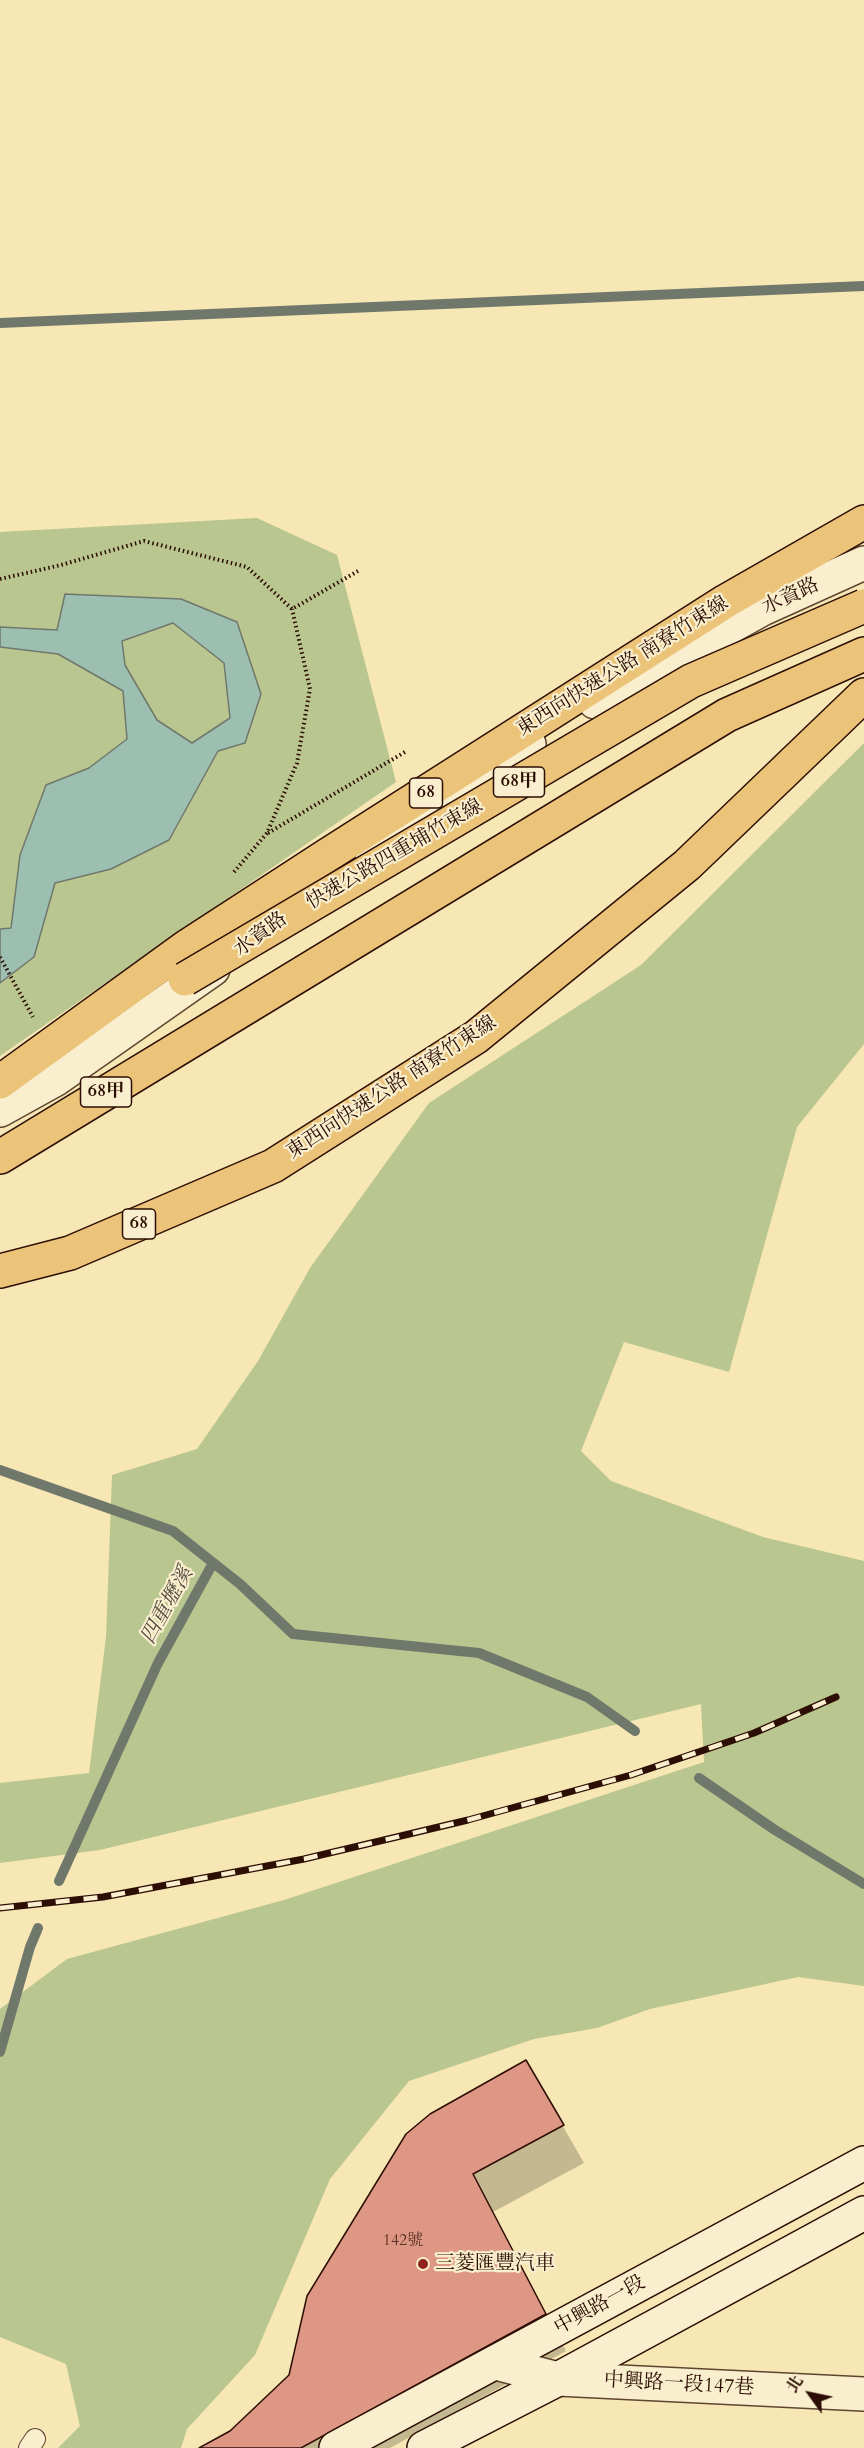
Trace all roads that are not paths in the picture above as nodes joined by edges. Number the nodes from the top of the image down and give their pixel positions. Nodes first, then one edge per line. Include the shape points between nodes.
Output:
1 (864, 522) edge
2 (864, 564) edge
3 (864, 606) edge
4 (864, 654) edge
5 (864, 695) edge
6 (0, 1082) edge
7 (0, 1088) edge
8 (0, 1110) edge
9 (0, 1157) edge
10 (0, 1271) edge
11 (864, 2163) edge
12 (864, 2213) edge
13 (496, 2363) junction
14 (558, 2379) junction
15 (864, 2394) edge
16 (336, 2448) edge
17 (424, 2448) edge

1 - 6 highway, 東西向快速公路 南寮竹東線 / 68 via 726,601 326,856 186,947
2 - 8 street, 水資路 via 762,609 624,684 548,732 66,1072
3 - 7 highway, 快速公路四重埔竹東線 / 68甲, bridge via 691,681
4 - 9 highway, 68甲 via 727,715
5 - 10 highway, 東西向快速公路 南寮竹東線 / 68 via 687,865 476,1037 273,1166 70,1253
11 - 13 street, 中興路一段
12 - 14 street
13 - 14 street, 中興路一段147巷
13 - 16 street, 中興路一段
14 - 15 street, 中興路一段147巷
14 - 17 street

